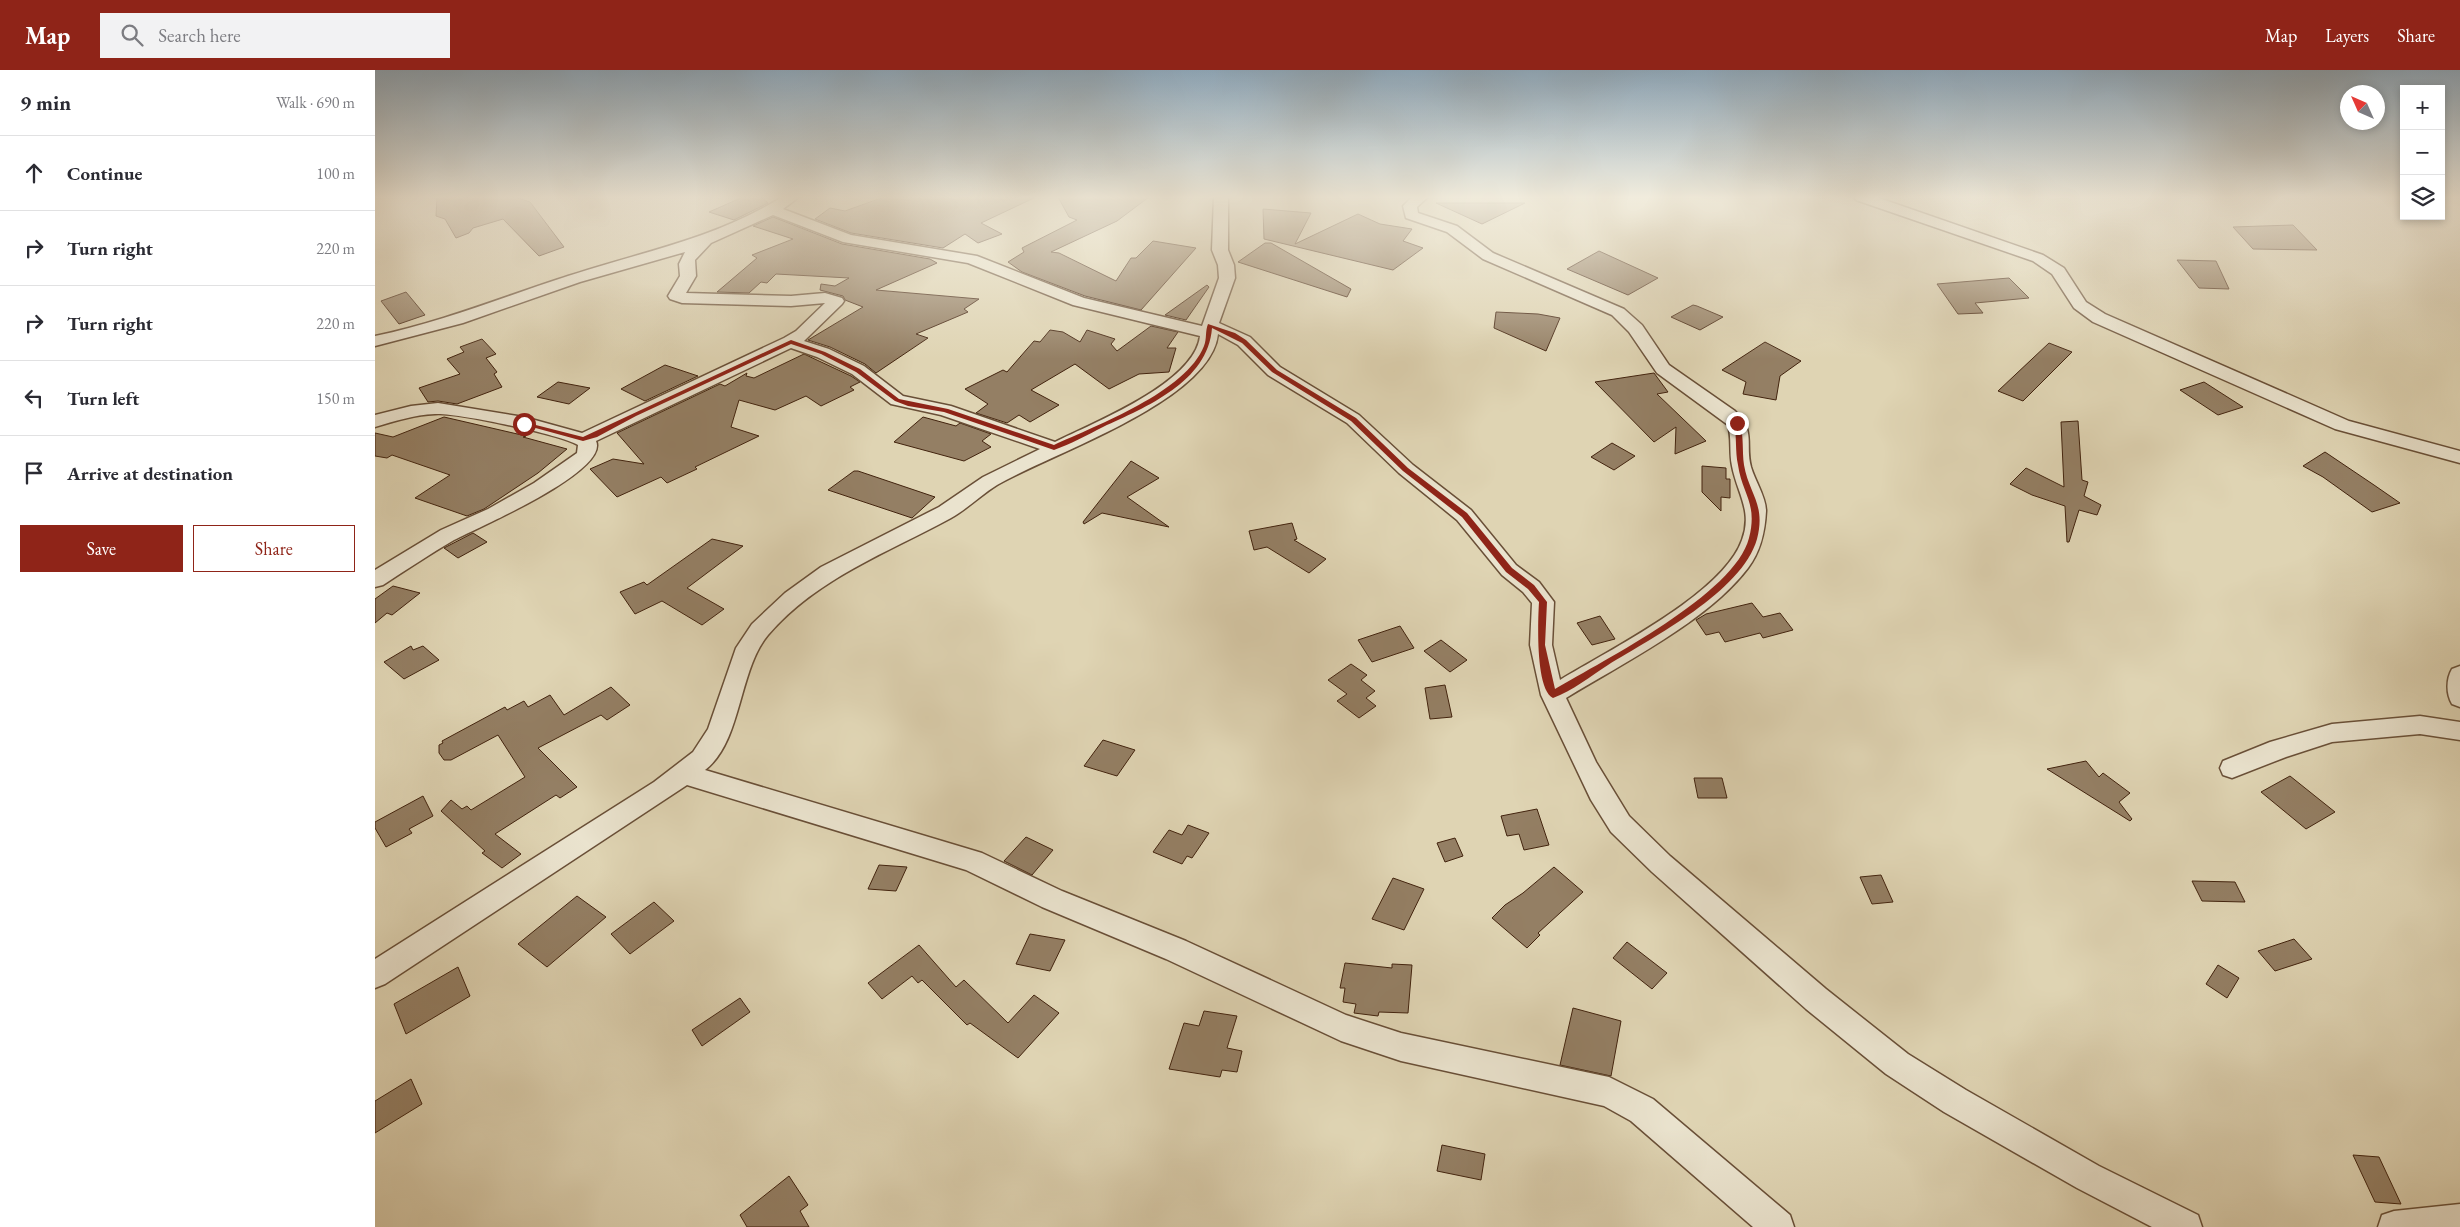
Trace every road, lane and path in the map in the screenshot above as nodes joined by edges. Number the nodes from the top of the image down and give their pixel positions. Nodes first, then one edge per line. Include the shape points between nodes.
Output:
1 (672, 251) edge
2 (695, 251) edge
3 (922, 251) edge
4 (1220, 251) edge
5 (1481, 251) edge
6 (2017, 251) edge
7 (1209, 329) junction
8 (375, 341) edge
9 (791, 342) junction
10 (375, 421) edge
11 (583, 439) junction
12 (1054, 448) junction
13 (2460, 457) edge
14 (375, 580) edge
15 (2460, 675) edge
16 (1553, 695) junction
17 (2460, 698) edge
18 (2460, 731) edge
19 (2232, 768) dead end
20 (684, 774) junction
21 (375, 975) edge
22 (2460, 1220) edge
23 (1777, 1227) edge
24 (2186, 1227) edge
25 (2394, 1227) edge

1 - 8 street via 574,279 439,326
2 - 9 street via 686,260 688,276 676,296 758,301 825,298 836,301
3 - 7 street via 972,259 1079,302
4 - 7 street via 1227,278
5 - 16 street via 1618,312 1636,329 1663,368 1729,415 1737,423 1741,466 1756,508 1753,539 1741,563 1713,593 1671,623
6 - 13 street via 2059,271 2073,296 2089,312 2302,409 2377,436
7 - 12 street via 1208,345 1200,359 1169,389 1133,411
7 - 16 street via 1233,334 1275,371 1353,419 1406,470 1465,515 1509,570 1531,587 1543,602 1541,645
9 - 11 street
9 - 12 street via 858,370 897,400 979,420
10 - 11 street via 411,411 438,408
11 - 14 street via 588,448 583,457 541,487 495,514 448,535
12 - 20 street via 990,480 946,512 828,572 793,598 760,630 744,654 719,731 702,759
15 - 17 street
16 - 24 street via 1600,794 1620,824 1754,947 1897,1064 2088,1177
18 - 19 street via 2420,725 2332,733
20 - 21 street
20 - 23 street via 973,861 1341,1027 1401,1047 1609,1092 1642,1110
22 - 25 street

